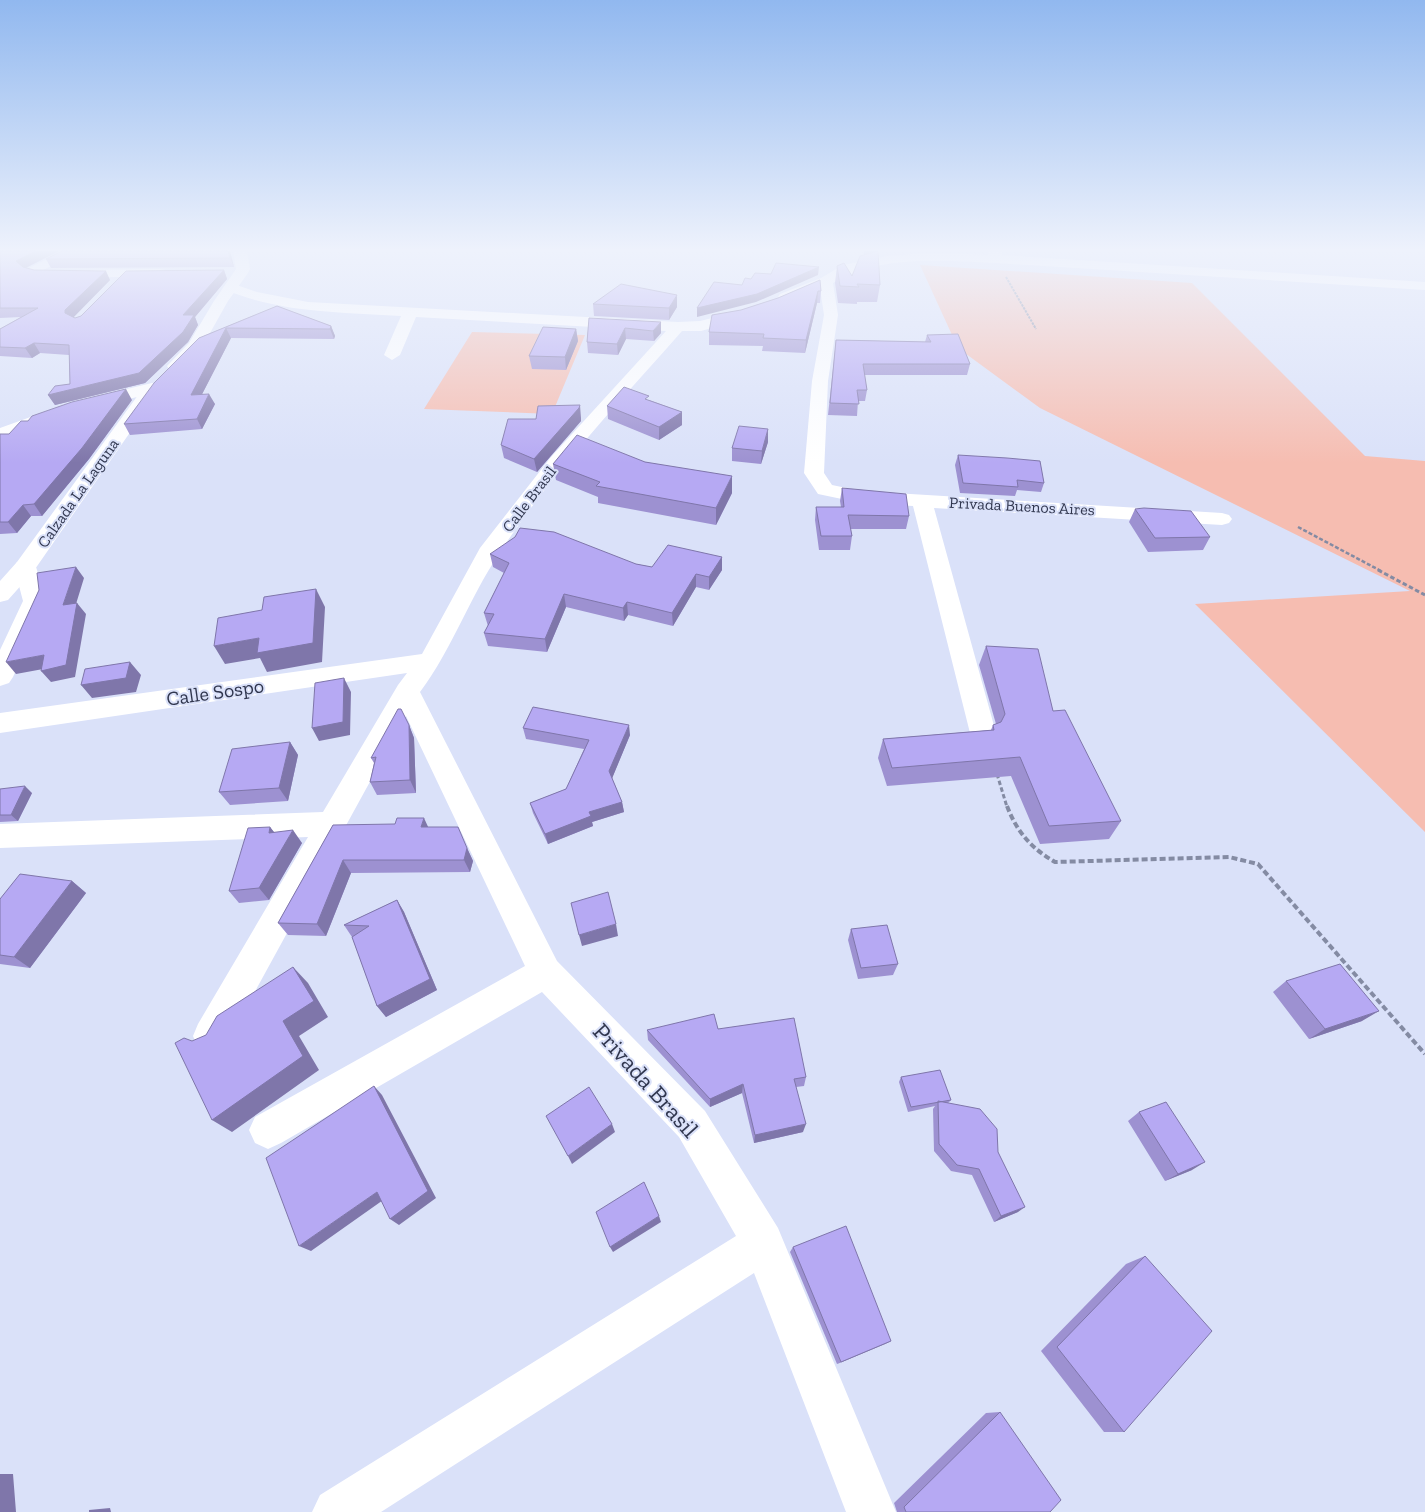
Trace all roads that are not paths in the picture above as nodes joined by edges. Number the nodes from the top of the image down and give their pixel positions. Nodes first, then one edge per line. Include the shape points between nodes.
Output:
1 (210, 322) edge
2 (406, 322) edge
3 (587, 322) edge
4 (720, 322) edge
5 (830, 322) edge
6 (678, 327) junction
7 (392, 355) dead end
8 (152, 388) junction
9 (0, 434) edge
10 (922, 500) junction
11 (1222, 519) dead end
12 (25, 567) junction
13 (0, 595) edge
14 (430, 661) junction
15 (0, 677) edge
16 (407, 691) junction
17 (0, 723) edge
18 (983, 733) edge
19 (332, 824) junction
20 (0, 836) edge
21 (545, 972) junction
22 (212, 1036) edge
23 (268, 1130) dead end
24 (763, 1243) junction
25 (337, 1512) edge
26 (871, 1512) edge

1 - 8 street, Calzada La Laguna via 195,346
2 - 7 street
3 - 6 street
4 - 6 street
5 - 10 street, Privada Buenos Aires via 820,381 814,473 825,490 861,497
6 - 14 street, Calle Brasil via 558,461 488,553
8 - 9 street via 68,409
8 - 12 street, Calzada La Laguna
10 - 11 street, Privada Buenos Aires
10 - 18 street
12 - 13 street, Calzada La Laguna
12 - 15 street via 35,601
14 - 16 street, Calle Brasil
14 - 17 street, Calle Sospo
16 - 19 street, Calle Brasil
16 - 21 street, Privada Brasil
19 - 20 street
19 - 22 street, Calle Brasil
21 - 23 street
21 - 24 street, Privada Brasil via 692,1124
24 - 25 street
24 - 26 street, Privada Brasil

